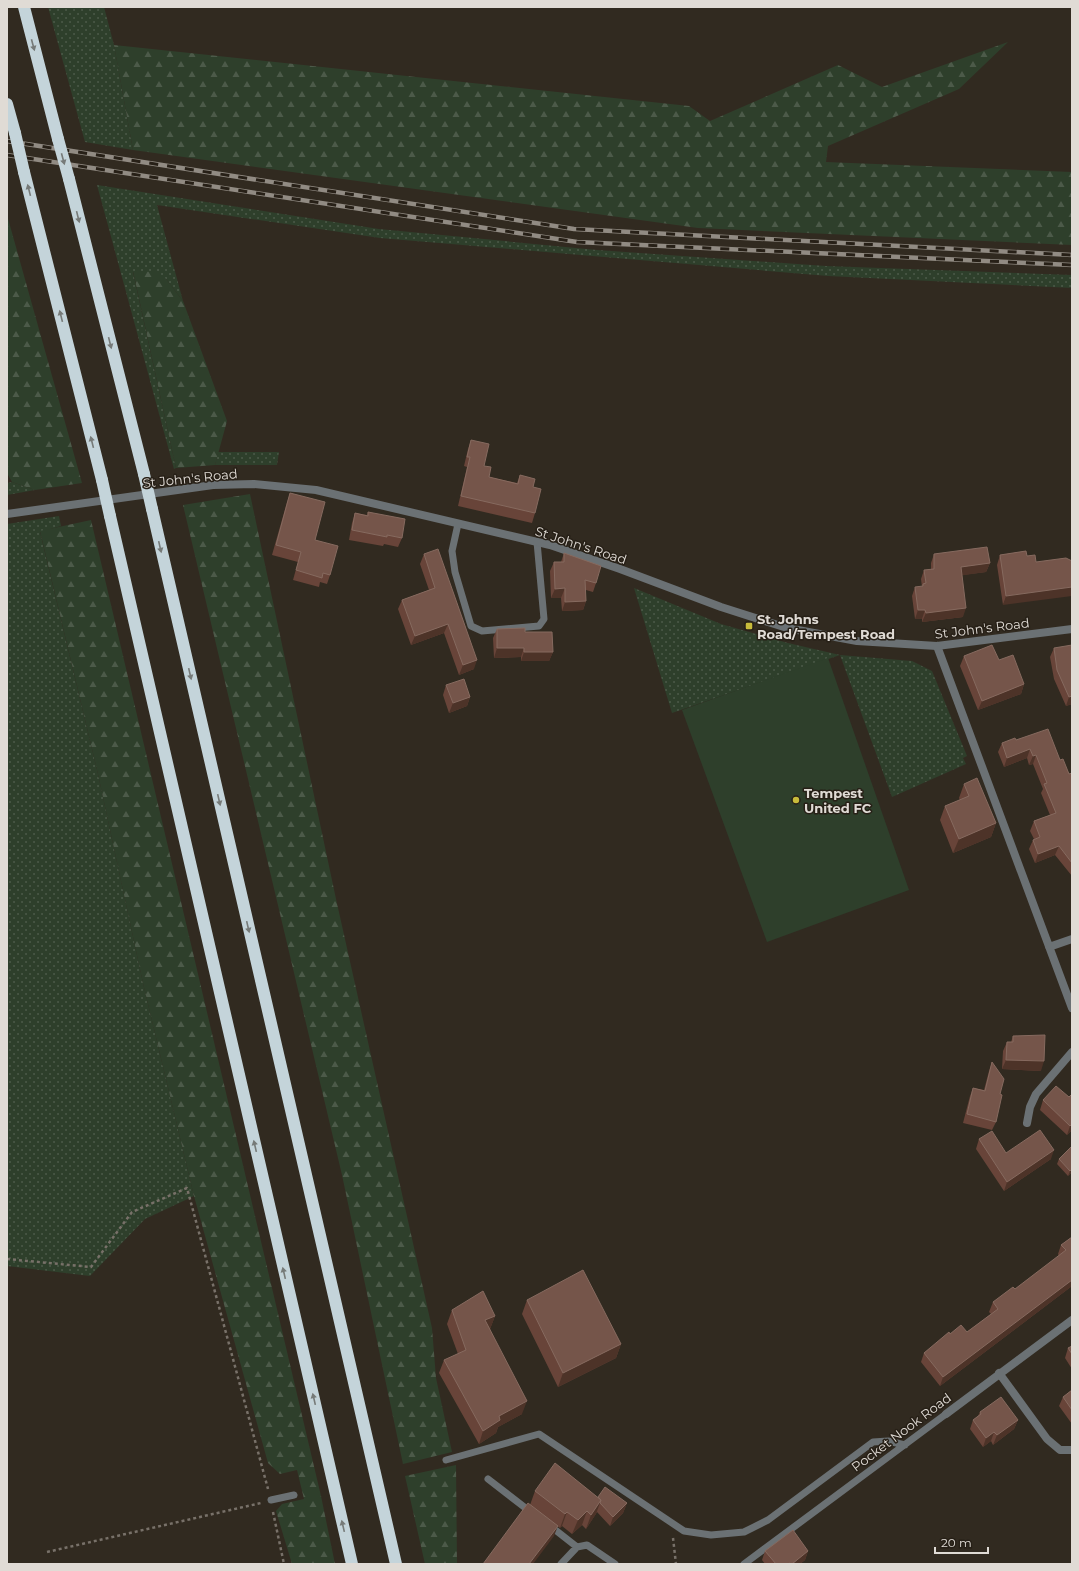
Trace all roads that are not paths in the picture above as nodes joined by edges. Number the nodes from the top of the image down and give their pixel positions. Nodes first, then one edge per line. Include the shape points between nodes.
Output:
1 (24, 7) edge
2 (7, 104) edge
3 (7, 514) edge
4 (458, 524) junction
5 (537, 542) junction
6 (1072, 629) edge
7 (937, 646) junction
8 (1072, 939) edge
9 (1049, 947) junction
10 (1072, 1008) edge
11 (1072, 1052) edge
12 (1027, 1123) dead end
13 (1072, 1320) edge
14 (999, 1372) junction
15 (946, 1414) joint
16 (905, 1445) junction
17 (1072, 1450) edge
18 (446, 1460) dead end
19 (488, 1479) dead end
20 (294, 1495) dead end
21 (271, 1500) road end
22 (577, 1547) junction
23 (352, 1564) edge
24 (396, 1564) edge
25 (561, 1564) edge
26 (615, 1564) edge
27 (744, 1564) edge

1 -> 24 highway, bridge via 144,474
23 -> 2 highway, bridge via 102,480
3 - 4 street, St John's Road via 213,485 254,484 316,490
4 - 5 street, St John's Road
4 - 5 lane via 452,551 455,572 471,626 482,631 539,626 544,619
5 - 7 street, St John's Road via 620,569 721,608 787,628 858,641
6 - 7 street, St John's Road
7 - 9 street
8 - 9 street
9 - 10 street
11 - 12 street via 1036,1094
13 - 14 street, Pocket Nook Road
14 - 15 street, Pocket Nook Road
14 - 17 street via 1047,1439 1060,1450
15 - 16 lane, Pocket Nook Road
16 - 18 lane via 888,1441 873,1442 768,1520 744,1532 711,1535 684,1530 539,1434
16 - 27 lane, Pocket Nook Road
19 - 22 lane
20 - 21 lane
22 - 25 lane
22 - 26 lane via 588,1544

